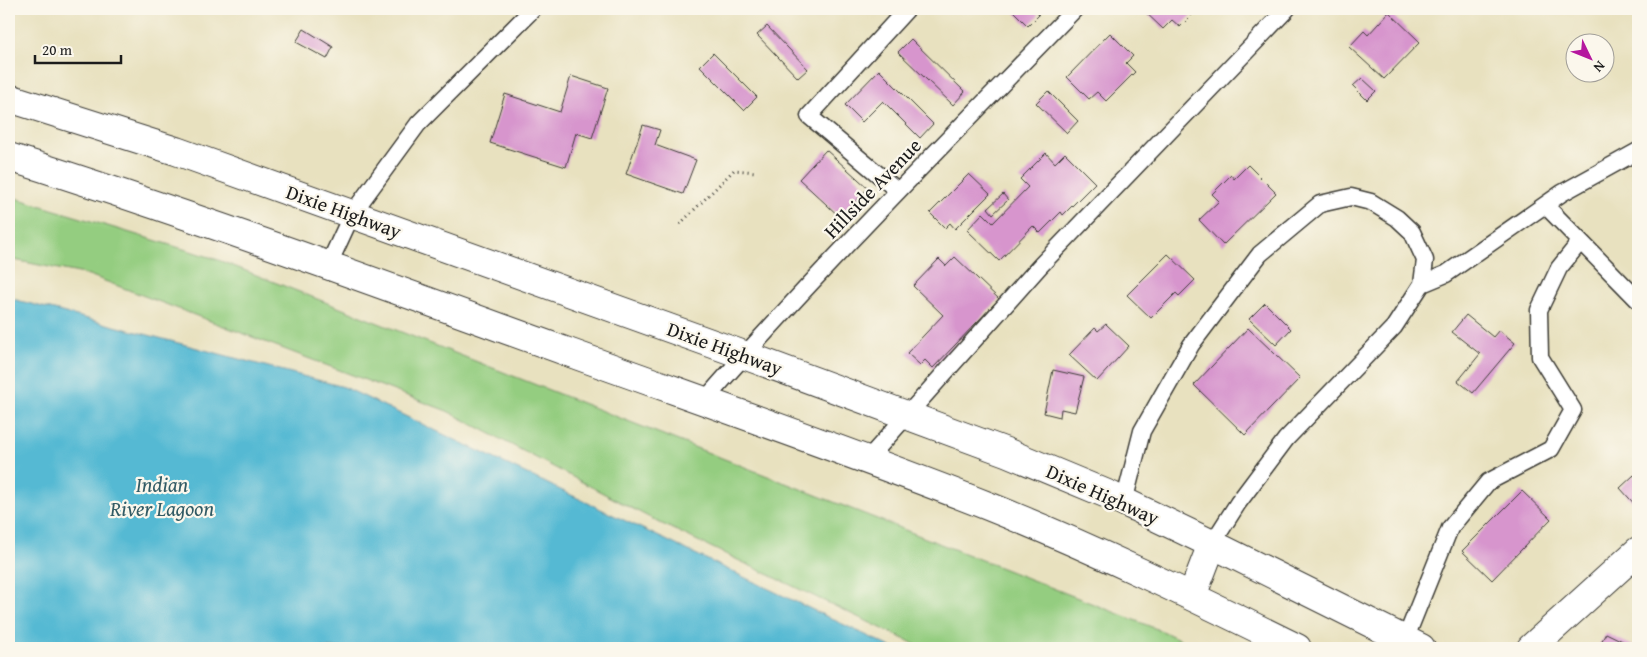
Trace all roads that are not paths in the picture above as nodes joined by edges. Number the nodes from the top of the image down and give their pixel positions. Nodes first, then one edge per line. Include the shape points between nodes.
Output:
1 (533, 9) edge
2 (907, 9) edge
3 (1076, 9) edge
4 (1287, 9) edge
5 (9, 98) edge
6 (1638, 151) edge
7 (9, 156) edge
8 (898, 191) junction
9 (1545, 205) junction
10 (352, 214) junction
11 (1580, 242) junction
12 (328, 266) junction
13 (1422, 284) junction
14 (1638, 300) edge
15 (744, 355) junction
16 (704, 401) junction
17 (906, 414) junction
18 (867, 460) junction
19 (1124, 502) junction
20 (1212, 544) junction
21 (1638, 551) edge
22 (1192, 596) junction
23 (1413, 644) edge
24 (1297, 648) edge
25 (1532, 648) edge

1 - 10 lane via 418,124
2 - 8 lane via 809,116
3 - 8 lane, Hillside Avenue
4 - 17 lane via 1040,266
5 - 10 main road, Dixie Highway via 176,151
6 - 9 lane
7 - 12 main road via 203,220
8 - 15 lane, Hillside Avenue
9 - 11 lane
9 - 13 lane via 1446,274
10 - 12 lane
10 - 15 main road, Dixie Highway
11 - 14 lane
11 - 23 lane via 1559,268 1539,310 1540,357 1573,410 1551,448 1488,482 1450,528
12 - 16 main road
13 - 19 lane via 1425,260 1412,232 1397,218 1371,202 1351,197 1320,204 1260,254 1192,345 1142,431
13 - 20 lane via 1394,327 1286,440 1238,502
15 - 16 lane, Hillside Avenue
15 - 17 main road, Dixie Highway
16 - 18 main road
17 - 18 lane
17 - 19 main road, Dixie Highway
18 - 22 main road via 991,508
19 - 20 main road, Dixie Highway
20 - 22 main road
20 - 23 main road, Dixie Highway
21 - 25 main road
22 - 24 main road

